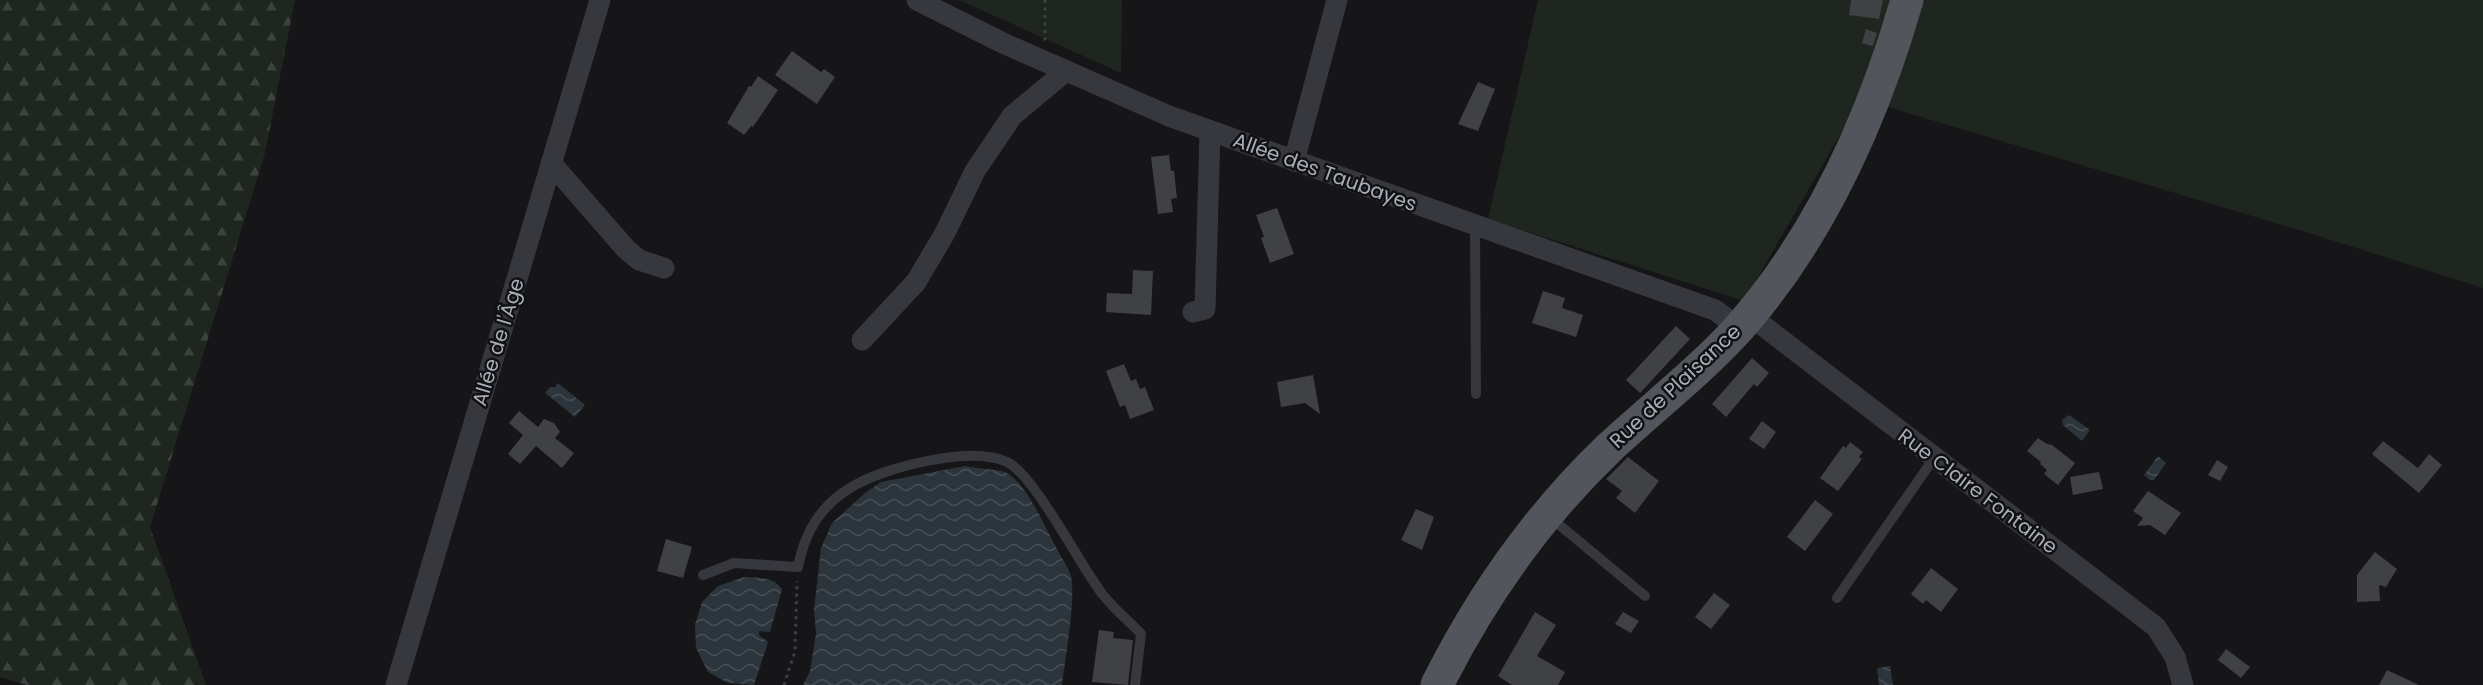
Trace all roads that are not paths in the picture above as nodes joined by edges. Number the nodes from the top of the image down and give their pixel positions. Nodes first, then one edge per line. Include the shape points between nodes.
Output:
1 (600, 0) edge
2 (917, 0) edge
3 (1337, 0) edge
4 (1907, 0) edge
5 (1066, 71) junction
6 (1210, 131) junction
7 (1294, 161) junction
8 (551, 164) junction
9 (1475, 225) junction
10 (664, 268) dead end
11 (1193, 312) dead end
12 (1744, 321) junction
13 (862, 340) dead end
14 (1476, 394) dead end
15 (1934, 458) junction
16 (1547, 515) junction
17 (703, 575) dead end
18 (1645, 597) dead end
19 (1837, 598) dead end
20 (396, 685) edge
21 (1135, 685) edge
22 (1437, 685) edge
23 (2183, 685) edge

1 - 8 street, Allée de l'Âge
2 - 5 street, Allée des Taubayes
3 - 7 street
4 - 12 main road, Rue de Plaisance via 1877,93 1849,159 1792,258
5 - 6 street, Allée des Taubayes
5 - 13 street via 1012,116 975,171 916,282
6 - 7 street, Allée des Taubayes
6 - 11 street via 1204,309
7 - 9 street, Allée des Taubayes
8 - 10 street via 626,249 639,260
8 - 20 street, Allée de l'Âge
9 - 12 street, Allée des Taubayes
9 - 14 lane
12 - 15 street, Rue Claire Fontaine
12 - 16 main road, Rue de Plaisance via 1703,364 1609,448
15 - 19 lane
15 - 23 street, Rue Claire Fontaine via 2156,627 2175,657
16 - 18 lane
16 - 22 main road, Rue de Plaisance via 1486,597
17 - 21 lane via 734,563 798,567 803,542 821,511 869,478 895,468 990,457 1009,462 1029,481 1103,594 1141,634

